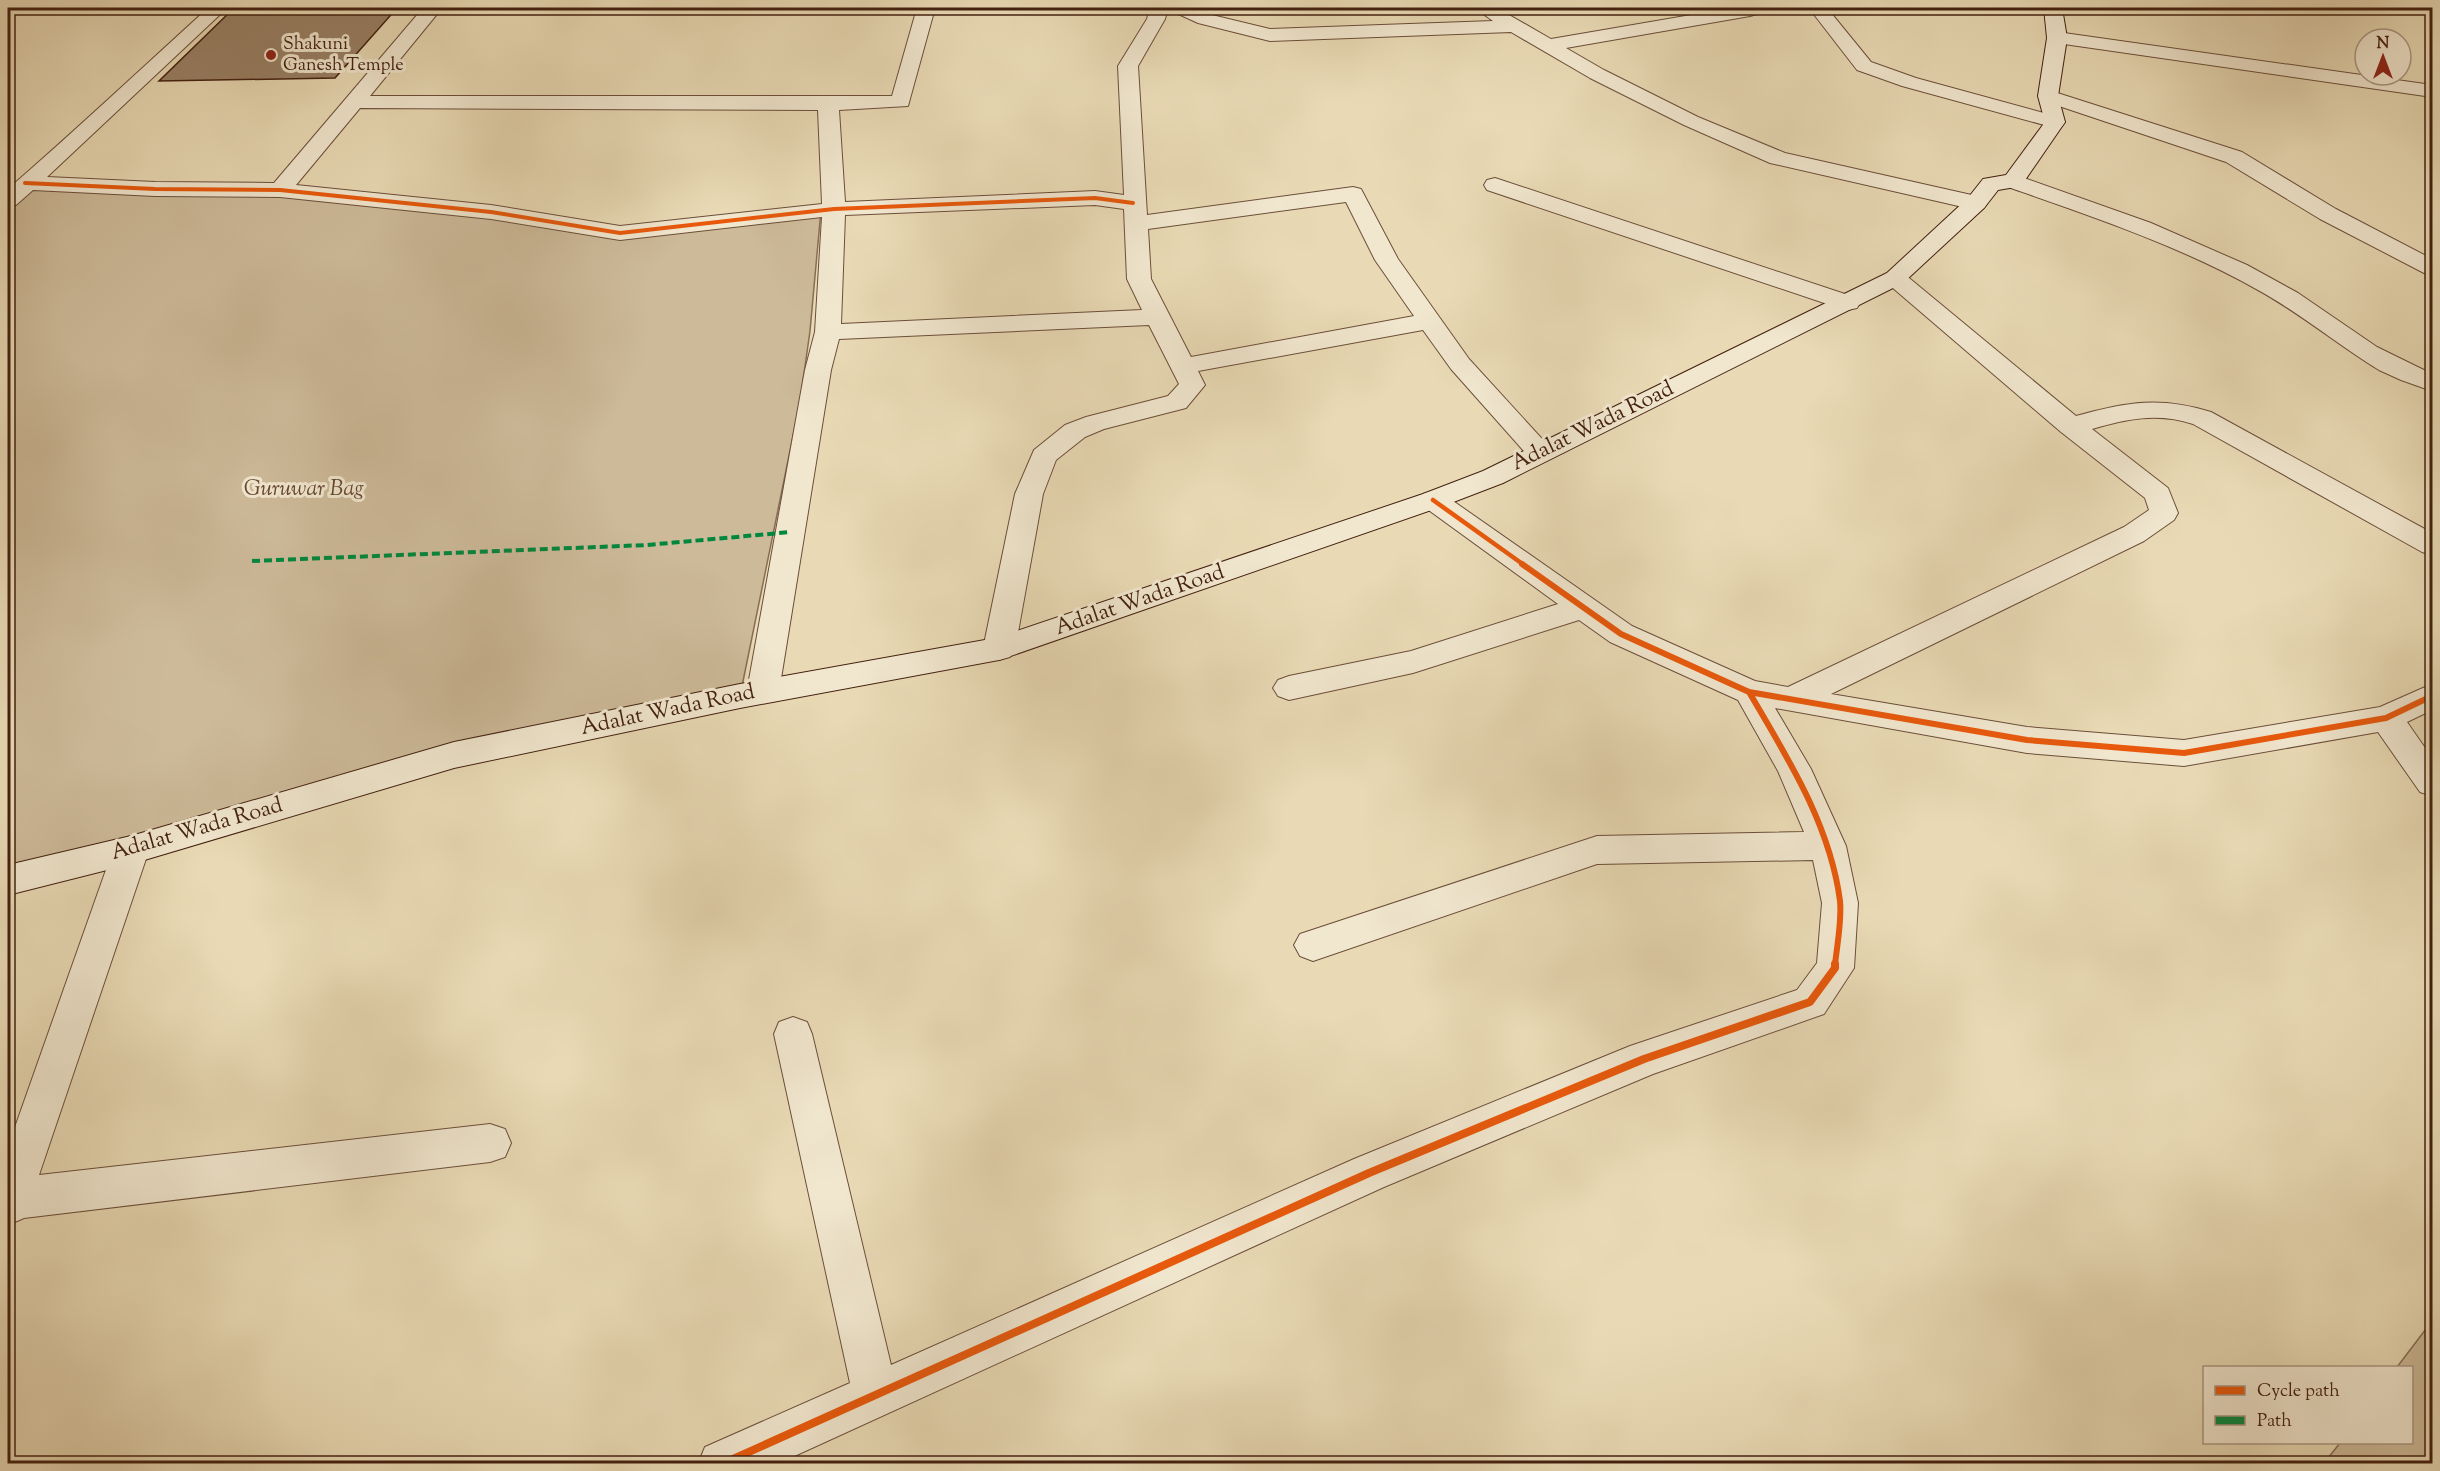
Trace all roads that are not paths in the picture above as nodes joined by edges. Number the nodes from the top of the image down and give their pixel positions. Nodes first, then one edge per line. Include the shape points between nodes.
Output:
1 (218, 8) edge
2 (433, 8) edge
3 (926, 8) edge
4 (1159, 8) edge
5 (1181, 8) edge
6 (1484, 8) edge
7 (1749, 8) edge
8 (1818, 8) edge
9 (2053, 8) edge
10 (1517, 26) junction
11 (2057, 38) junction
12 (1549, 45) junction
13 (2433, 91) edge
14 (354, 102) junction
15 (828, 104) junction
16 (2051, 109) junction
17 (2013, 182) junction
18 (25, 183) junction
19 (1495, 185) dead end
20 (280, 190) junction
21 (8, 200) edge
22 (1976, 203) junction
23 (834, 209) junction
24 (1134, 214) junction
25 (2433, 268) edge
26 (1895, 278) junction
27 (1848, 303) junction
28 (1158, 317) junction
29 (1430, 321) junction
30 (828, 332) junction
31 (1182, 366) junction
32 (2433, 383) edge
33 (2071, 426) junction
34 (1540, 452) junction
35 (1433, 500) junction
36 (2433, 545) edge
37 (1584, 607) junction
38 (999, 650) junction
39 (1289, 688) dead end
40 (763, 691) junction
41 (1749, 692) junction
42 (2433, 696) edge
43 (1792, 699) junction
44 (2386, 718) junction
45 (2433, 783) edge
46 (1828, 846) junction
47 (131, 850) junction
48 (8, 880) edge
49 (1313, 945) dead end
50 (793, 1034) dead end
51 (490, 1143) dead end
52 (8, 1202) edge
53 (875, 1394) junction
54 (722, 1464) edge

1 - 18 street
2 - 14 street
3 - 15 street via 902,102
4 - 24 street via 1128,66
5 - 10 street via 1205,19 1270,35
6 - 10 street
7 - 12 street
8 - 16 street via 1864,66 1920,85
9 - 11 street
10 - 12 street
11 - 13 street
11 - 16 street
12 - 22 street via 1690,121 1778,158
14 - 15 street
14 - 20 street
15 - 23 street
16 - 17 street
16 - 25 street via 2234,157 2328,214
17 - 22 street, Adalat Wada Road via 1991,184
17 - 32 street via 2168,236 2270,286 2359,347 2413,378
18 - 20 street
18 - 21 street
19 - 27 street
20 - 23 street via 491,212 620,233
22 - 26 street, Adalat Wada Road
23 - 24 street via 1095,198
23 - 30 street
24 - 28 street via 1139,279
24 - 29 street via 1353,194 1387,261
26 - 27 street, Adalat Wada Road
26 - 33 street
27 - 34 street, Adalat Wada Road
28 - 30 street
28 - 31 street
29 - 31 street
29 - 34 street via 1460,364
30 - 40 street via 818,370
31 - 38 street via 1192,385 1177,402 1075,431 1044,456 1029,494
33 - 36 street via 2134,409 2157,407 2189,412
33 - 43 street via 2158,494 2164,513 2134,534
34 - 35 street, Adalat Wada Road via 1493,477
35 - 37 street
35 - 38 street, Adalat Wada Road
37 - 39 street via 1413,662
37 - 41 street via 1621,634
38 - 40 street, Adalat Wada Road
40 - 47 street, Adalat Wada Road via 454,755
41 - 43 street
41 - 46 street via 1794,769
42 - 44 street
43 - 44 street via 2027,740 2184,753
44 - 45 street
46 - 49 street via 1597,850
46 - 53 street via 1840,903 1835,968 1810,1002 1644,1059 1369,1173
47 - 48 street, Adalat Wada Road
47 - 52 street
50 - 53 street
51 - 52 street
53 - 54 street

